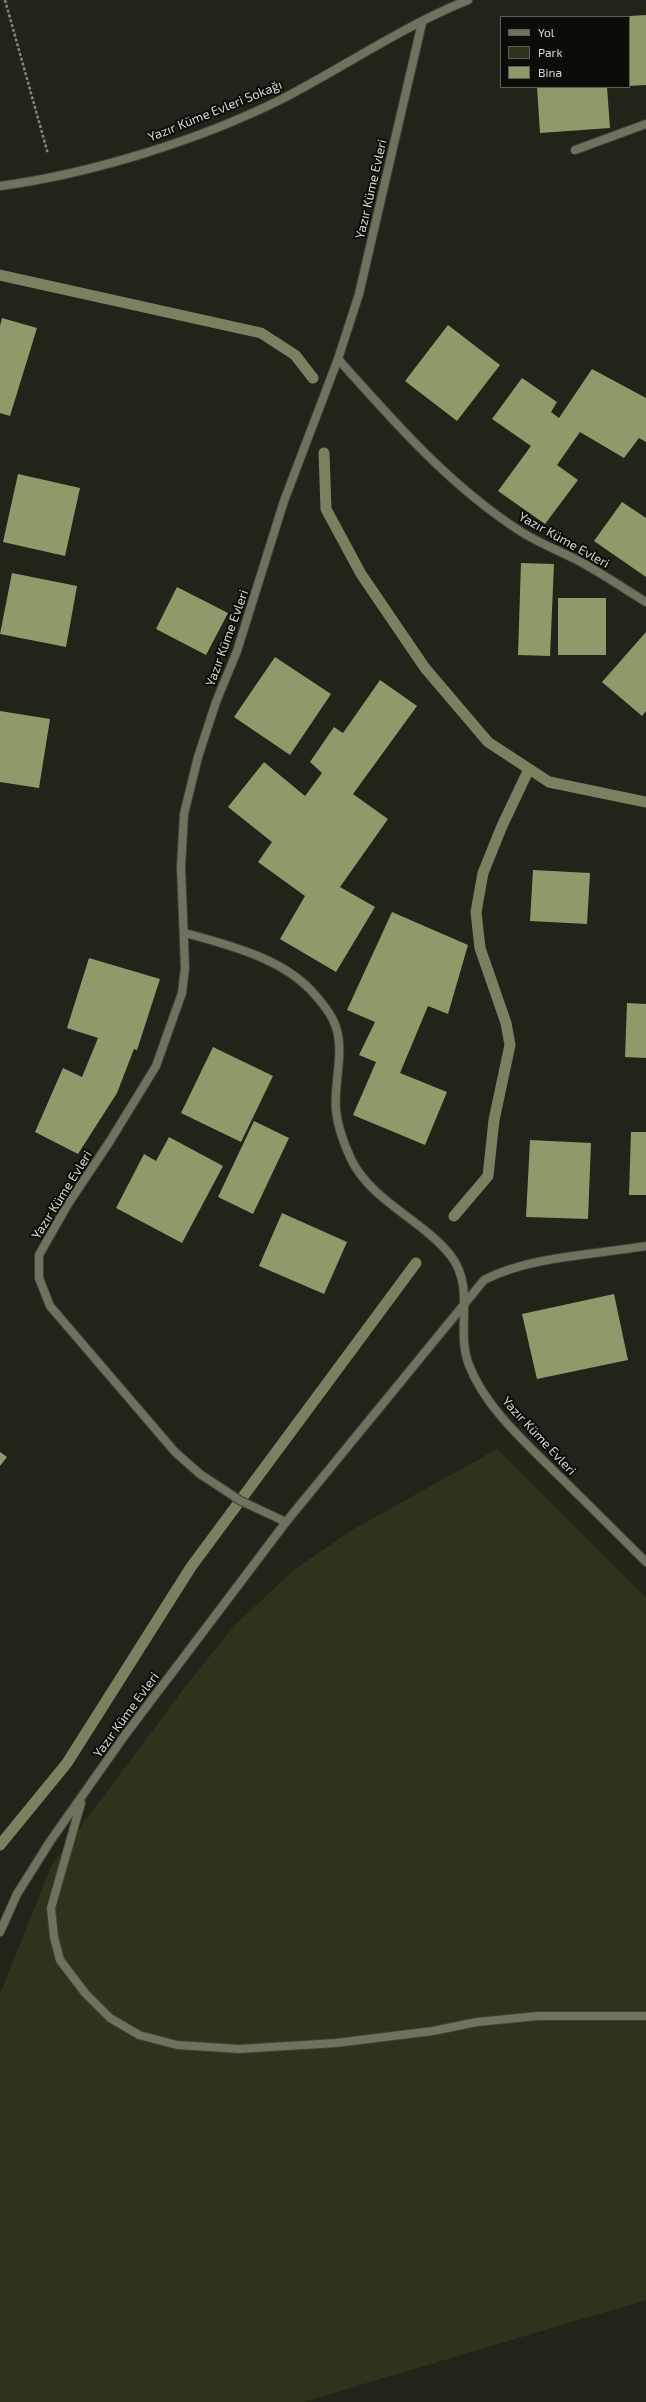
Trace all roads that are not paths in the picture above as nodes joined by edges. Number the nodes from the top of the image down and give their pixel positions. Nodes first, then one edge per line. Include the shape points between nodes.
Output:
1 (468, 0) edge
2 (422, 23) junction
3 (646, 124) edge
4 (575, 150) dead end
5 (0, 186) edge
6 (338, 359) junction
7 (646, 602) edge
8 (185, 933) junction
9 (646, 1246) edge
10 (465, 1302) junction
11 (286, 1522) junction
12 (646, 1562) edge
13 (83, 1797) junction
14 (0, 1932) edge
15 (646, 2016) edge

1 - 2 street, Yazır Küme Evleri Sokağı
2 - 5 street, Yazır Küme Evleri Sokağı via 281,99 222,124 147,152 54,176
2 - 6 street, Yazır Küme Evleri via 359,294
3 - 4 street
6 - 7 street, Yazır Küme Evleri via 421,448 483,504 520,531 577,560
6 - 8 street, Yazır Küme Evleri via 284,501 246,623 198,757 184,814 181,867
8 - 10 street, Yazır Küme Evleri via 270,962 302,980 316,996 334,1020 339,1044 336,1111 340,1132 352,1162 392,1206 426,1230 450,1255 461,1271
8 - 11 street, Yazır Küme Evleri via 182,993 156,1066 68,1204 39,1255 39,1278 50,1306 175,1452 200,1474 241,1501
9 - 10 street, Yazır Küme Evleri via 504,1269 484,1280
10 - 11 street, Yazır Küme Evleri
10 - 12 street, Yazır Küme Evleri via 463,1336 469,1365 481,1388 502,1416 536,1452
11 - 13 street, Yazır Küme Evleri via 125,1735
13 - 14 street, Yazır Küme Evleri via 51,1840 21,1888
13 - 15 street via 51,1908 54,1937 60,1960 85,1993 110,2018 139,2035 177,2045 239,2049 336,2043 433,2031 477,2022 538,2016

